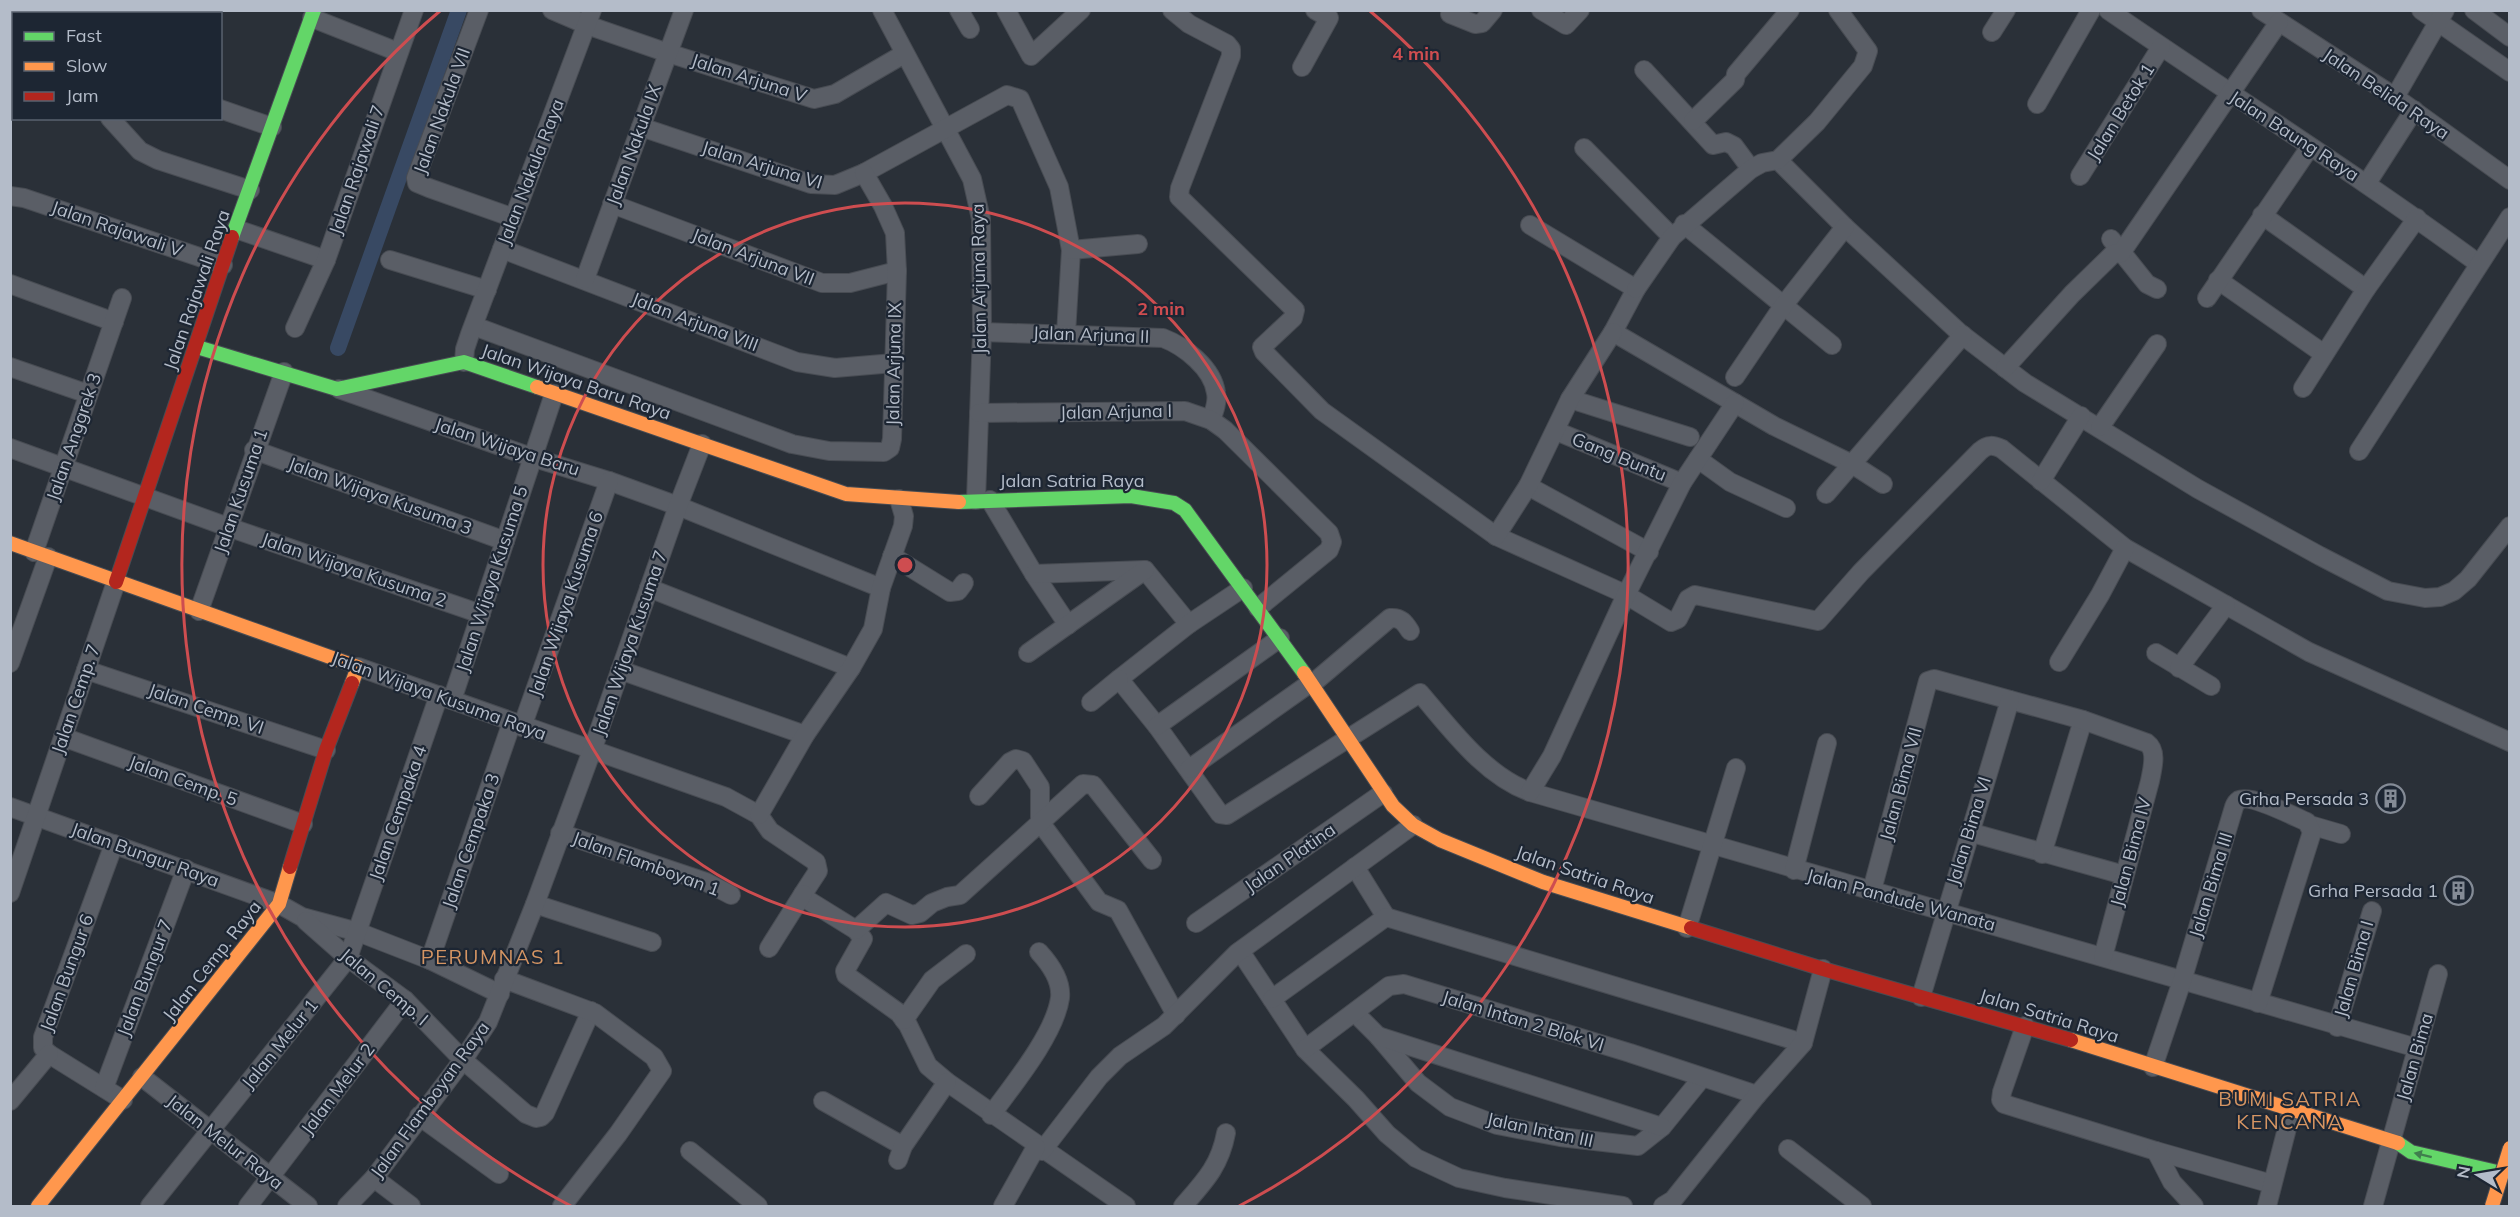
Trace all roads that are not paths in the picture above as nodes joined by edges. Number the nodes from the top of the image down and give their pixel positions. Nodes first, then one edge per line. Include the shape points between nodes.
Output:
1 (414, 10) edge
2 (479, 10) edge
3 (552, 10) edge
4 (684, 10) edge
5 (882, 10) edge
6 (959, 10) edge
7 (1006, 10) edge
8 (1081, 10) edge
9 (1172, 10) edge
10 (1315, 10) edge
11 (1493, 10) edge
12 (1540, 10) edge
13 (1580, 10) edge
14 (1790, 10) edge
15 (1838, 10) edge
16 (2006, 10) edge
17 (2091, 10) edge
18 (2108, 10) edge
19 (2261, 10) edge
20 (2421, 10) edge
21 (2474, 10) edge
22 (313, 14) edge
23 (1450, 14) dead end
24 (2442, 16) edge
25 (590, 18) edge
26 (2280, 22) junction
27 (970, 29) dead end
28 (1992, 32) dead end
29 (2510, 37) edge
30 (2161, 47) junction
31 (398, 52) junction
32 (668, 53) junction
33 (904, 54) junction
34 (1302, 67) dead end
35 (1644, 70) dead end
36 (2510, 72) edge
37 (2229, 93) junction
38 (2395, 97) junction
39 (2037, 104) dead end
40 (222, 110) edge
41 (2414, 111) junction
42 (116, 121) edge
43 (1693, 122) junction
44 (272, 127) junction
45 (641, 127) junction
46 (944, 131) junction
47 (2310, 147) junction
48 (1584, 148) dead end
49 (1778, 160) junction
50 (1751, 168) junction
51 (864, 173) junction
52 (2080, 176) dead end
53 (2510, 180) edge
54 (2367, 183) junction
55 (250, 190) junction
56 (10, 196) edge
57 (612, 204) junction
58 (2262, 215) junction
59 (2510, 217) edge
60 (514, 218) junction
61 (2417, 218) junction
62 (1530, 225) dead end
63 (1845, 227) junction
64 (236, 229) junction
65 (1678, 231) junction
66 (1138, 244) dead end
67 (2116, 246) junction
68 (502, 249) junction
69 (1071, 250) junction
70 (326, 260) junction
71 (390, 260) dead end
72 (2479, 264) junction
73 (223, 265) junction
74 (897, 271) junction
75 (585, 279) junction
76 (2218, 280) junction
77 (10, 284) edge
78 (1636, 289) junction
79 (2157, 289) dead end
80 (2367, 289) junction
81 (487, 290) junction
82 (122, 298) dead end
83 (2207, 298) dead end
84 (1783, 306) junction
85 (114, 322) junction
86 (295, 328) dead end
87 (982, 332) junction
88 (1613, 332) junction
89 (1066, 334) junction
90 (1963, 335) junction
91 (468, 343) junction
92 (2157, 344) dead end
93 (1832, 345) dead end
94 (197, 347) junction
95 (2324, 354) junction
96 (894, 363) junction
97 (10, 367) edge
98 (2006, 368) junction
99 (284, 372) junction
100 (1735, 377) dead end
101 (2303, 388) dead end
102 (337, 389) junction
103 (88, 394) junction
104 (554, 394) junction
105 (1570, 399) junction
106 (1735, 403) junction
107 (983, 413) junction
108 (2081, 416) junction
109 (1211, 420) junction
110 (2100, 427) junction
111 (1556, 431) junction
112 (1690, 437) dead end
113 (702, 444) junction
114 (10, 448) edge
115 (254, 450) junction
116 (2359, 451) dead end
117 (531, 458) junction
118 (1698, 459) junction
119 (1852, 464) junction
120 (63, 466) junction
121 (609, 481) junction
122 (2041, 481) junction
123 (1682, 483) junction
124 (1883, 484) dead end
125 (1528, 486) junction
126 (1826, 494) dead end
127 (145, 495) junction
128 (903, 499) junction
129 (983, 500) junction
130 (678, 506) junction
131 (1786, 508) dead end
132 (2510, 526) edge
133 (228, 527) junction
134 (1496, 536) junction
135 (505, 542) junction
136 (10, 543) edge
137 (2125, 548) junction
138 (1649, 552) junction
139 (41, 555) junction
140 (892, 556) junction
141 (1144, 570) junction
142 (1034, 574) junction
143 (116, 582) junction
144 (964, 583) dead end
145 (649, 588) junction
146 (881, 588) junction
147 (1243, 588) junction
148 (1626, 595) junction
149 (2226, 605) junction
150 (1258, 608) junction
151 (199, 611) junction
152 (481, 614) junction
153 (1189, 624) junction
154 (1068, 625) junction
155 (1410, 632) dead end
156 (1280, 638) junction
157 (1028, 653) dead end
158 (2156, 653) dead end
159 (2059, 662) dead end
160 (10, 663) edge
161 (358, 667) junction
162 (851, 668) junction
163 (2179, 668) junction
164 (86, 670) junction
165 (620, 670) junction
166 (1119, 679) junction
167 (1312, 684) junction
168 (2211, 686) dead end
169 (445, 697) junction
170 (2010, 700) junction
171 (1091, 702) dead end
172 (2083, 720) junction
173 (517, 725) junction
174 (1157, 726) junction
175 (805, 735) junction
176 (63, 737) junction
177 (1348, 738) junction
178 (2510, 742) edge
179 (1827, 743) dead end
180 (326, 750) junction
181 (592, 751) junction
182 (1736, 768) dead end
183 (1189, 770) junction
184 (1383, 792) junction
185 (1530, 792) junction
186 (979, 796) dead end
187 (10, 807) edge
188 (759, 815) junction
189 (36, 817) junction
190 (1040, 822) junction
191 (303, 824) junction
192 (1413, 825) junction
193 (2310, 825) junction
194 (1969, 832) junction
195 (560, 833) junction
196 (2342, 834) dead end
197 (114, 844) junction
198 (1713, 844) junction
199 (2043, 854) junction
200 (1152, 860) dead end
201 (1354, 867) junction
202 (186, 869) junction
203 (1794, 870) junction
204 (2124, 875) junction
205 (1872, 890) junction
206 (10, 893) edge
207 (804, 894) junction
208 (731, 895) dead end
209 (279, 904) junction
210 (535, 904) junction
211 (1945, 911) junction
212 (2372, 911) dead end
213 (1386, 917) junction
214 (302, 918) junction
215 (1196, 923) dead end
216 (1687, 928) junction
217 (856, 930) junction
218 (358, 932) junction
219 (652, 942) dead end
220 (769, 948) dead end
221 (1240, 951) junction
222 (1039, 952) dead end
223 (966, 954) dead end
224 (2103, 957) junction
225 (348, 958) junction
226 (430, 960) junction
227 (1823, 969) junction
228 (2438, 974) dead end
229 (2182, 981) junction
230 (502, 986) junction
231 (1921, 997) junction
232 (1272, 999) junction
233 (405, 1000) junction
234 (2258, 1003) junction
235 (591, 1011) junction
236 (1355, 1013) junction
237 (1176, 1015) junction
238 (904, 1020) junction
239 (2025, 1026) junction
240 (2337, 1027) junction
241 (1378, 1036) junction
242 (1803, 1043) junction
243 (2417, 1048) junction
244 (1305, 1049) junction
245 (49, 1054) junction
246 (463, 1060) junction
247 (2153, 1067) junction
248 (142, 1077) junction
249 (1701, 1079) junction
250 (947, 1082) junction
251 (105, 1088) junction
252 (1757, 1095) junction
253 (123, 1100) junction
254 (10, 1101) edge
255 (823, 1101) dead end
256 (2292, 1109) junction
257 (991, 1115) junction
258 (419, 1116) junction
259 (1662, 1127) junction
260 (211, 1130) junction
261 (1226, 1133) dead end
262 (2413, 1137) dead end
263 (2392, 1140) junction
264 (2510, 1148) edge
265 (1039, 1149) junction
266 (1788, 1149) dead end
267 (2461, 1149) dead end
268 (690, 1151) dead end
269 (2156, 1151) junction
270 (2502, 1169) edge
271 (499, 1174) dead end
272 (271, 1177) junction
273 (374, 1178) junction
274 (2272, 1184) junction
275 (38, 1206) edge
276 (150, 1206) edge
277 (248, 1206) edge
278 (308, 1206) edge
279 (347, 1206) edge
280 (411, 1206) edge
281 (562, 1206) edge
282 (758, 1206) edge
283 (1003, 1206) edge
284 (1126, 1206) edge
285 (1183, 1206) edge
286 (1623, 1206) edge
287 (1663, 1206) edge
288 (1862, 1206) edge
289 (2194, 1206) edge
290 (2266, 1206) edge
291 (2373, 1206) edge
292 (2492, 1206) edge

1 - 31 street, Jalan Rajawali 7
2 - 60 street, Jalan Nakula VII via 416,178 417,183 429,188
3 - 25 street, Jalan Arjuna V
4 - 32 street, Jalan Nakula IX
5 - 33 street, Jalan Arjuna Raya
6 - 27 street
7 - 8 street via 1031,56
9 - 134 street via 1231,49 1179,197 1295,310 1293,318 1262,347 1264,352 1322,411
10 - 34 street via 1329,18
11 - 23 street via 1482,23 1475,24
12 - 13 street via 1566,26
14 - 43 street via 1734,80
15 - 49 street via 1868,51 1863,66 1817,122
16 - 28 street
17 - 39 street
18 - 30 street, Jalan Baung Raya
19 - 26 street, Jalan Belida Raya
20 - 24 street
21 - 29 street
22 - 31 street
22 - 44 main road, Jalan Rajawali Raya
24 - 36 street
24 - 38 street
25 - 32 street, Jalan Arjuna V
25 - 60 street, Jalan Nakula Raya
26 - 37 street
26 - 38 street, Jalan Belida Raya
30 - 37 street, Jalan Baung Raya
30 - 52 street, Jalan Betok 1
31 - 70 street, Jalan Rajawali 7
32 - 33 street, Jalan Arjuna V via 814,99 835,94
32 - 45 street, Jalan Nakula IX
33 - 46 street, Jalan Arjuna Raya
35 - 43 street
37 - 47 street, Jalan Baung Raya
37 - 67 street
38 - 41 street, Jalan Belida Raya
40 - 44 street
41 - 53 street, Jalan Belida Raya
41 - 54 street
42 - 55 street via 140,152
43 - 50 street via 1713,145 1726,142 1734,146
44 - 55 main road, Jalan Rajawali Raya
45 - 51 street, Jalan Arjuna VI via 811,184 835,185
45 - 57 street, Jalan Nakula IX
46 - 51 street, Jalan Arjuna VI
46 - 69 street, Jalan Arjuna VI via 1007,95 1020,99 1059,187
46 - 87 street, Jalan Arjuna Raya via 972,179 978,201
47 - 54 street, Jalan Baung Raya
47 - 58 street
48 - 65 street
49 - 50 street
49 - 63 street
50 - 65 street
51 - 74 street, Jalan Arjuna IX via 895,233
54 - 61 street, Jalan Baung Raya
55 - 64 main road, Jalan Rajawali Raya
56 - 73 street, Jalan Rajawali V
57 - 74 street, Jalan Arjuna VII via 822,283 850,283
57 - 75 street, Jalan Nakula IX
58 - 76 street
58 - 80 street
59 - 72 street
60 - 68 street, Jalan Nakula Raya
61 - 72 street, Jalan Baung Raya
61 - 80 street
62 - 78 street
63 - 84 street
63 - 90 street
64 - 70 street
64 - 73 main road, Jalan Rajawali Raya
65 - 78 street
65 - 84 street
66 - 69 street
67 - 79 street via 2146,284
67 - 98 street via 2113,254
68 - 75 street, Jalan Arjuna VIII
68 - 81 street, Jalan Nakula Raya
69 - 89 street, Jalan Arjuna VI
70 - 86 street, Jalan Rajawali 7
71 - 81 street
72 - 116 street
73 - 94 main road, Jalan Rajawali Raya
74 - 96 street, Jalan Arjuna IX
75 - 96 street, Jalan Arjuna VIII via 798,362 835,368
76 - 83 street
76 - 95 street
77 - 85 street
78 - 88 street
80 - 95 street
81 - 91 street, Jalan Nakula Raya
82 - 85 street, Jalan Anggrek 3
84 - 93 street
84 - 100 street
85 - 103 street, Jalan Anggrek 3
87 - 89 street, Jalan Arjuna II
87 - 107 street, Jalan Arjuna Raya
88 - 105 street
88 - 106 street
89 - 109 street, Jalan Arjuna II via 1171,341 1213,380 1217,394
90 - 98 street
90 - 119 street
91 - 96 street, Jalan Arjuna IX via 792,444 829,451 884,452 890,448
91 - 102 main road, Jalan Wijaya Baru Raya
91 - 104 main road, Jalan Wijaya Baru Raya
92 - 110 street
94 - 99 main road, Jalan Wijaya Baru Raya
94 - 127 main road, Jalan Rajawali Raya
95 - 101 street
97 - 103 street
98 - 108 street
99 - 102 main road, Jalan Wijaya Baru Raya
99 - 115 street, Jalan Kusuma 1
102 - 117 street, Jalan Wijaya Baru
103 - 120 street, Jalan Anggrek 3
104 - 113 main road, Jalan Wijaya Baru Raya
104 - 117 street, Jalan Wijaya Kusuma 5
105 - 111 street
105 - 112 street
106 - 118 street
106 - 119 street
107 - 109 street, Jalan Arjuna I via 1185,411
107 - 129 street, Jalan Arjuna Raya
108 - 110 street
108 - 122 street
109 - 150 street, Jalan Arjuna I via 1329,533 1329,550
110 - 132 street via 2239,511 2402,595 2434,598 2454,591
111 - 123 street, Gang Buntu
111 - 125 street
113 - 128 main road, Jalan Wijaya Baru Raya via 846,494
113 - 130 street, Jalan Wijaya Kusuma 7
114 - 120 street, Jalan Wijaya Kusuma 2
115 - 133 street, Jalan Kusuma 1
115 - 135 street, Jalan Wijaya Kusuma 3
117 - 121 street, Jalan Wijaya Baru
117 - 135 street, Jalan Wijaya Kusuma 5
118 - 123 street
118 - 131 street via 1730,482
119 - 124 street
119 - 126 street
120 - 127 street, Jalan Wijaya Kusuma 2
120 - 139 street, Jalan Anggrek 3
121 - 130 street, Jalan Wijaya Baru
121 - 173 street, Jalan Wijaya Kusuma 6
122 - 137 street
122 - 148 street via 2002,449 1994,445 1984,447 1818,621 1695,596 1688,599 1678,619 1671,622
123 - 138 street
125 - 134 street
125 - 138 street
127 - 133 street, Jalan Wijaya Kusuma 2
127 - 143 main road, Jalan Rajawali Raya
128 - 129 main road, Jalan Satria Raya
128 - 140 street via 903,526
129 - 142 street
129 - 147 main road, Jalan Satria Raya via 1131,496 1174,503 1185,510
130 - 145 street, Jalan Wijaya Kusuma 7
130 - 146 street, Jalan Wijaya Baru
133 - 151 street, Jalan Kusuma 1
133 - 152 street, Jalan Wijaya Kusuma 2
134 - 148 street
135 - 152 street, Jalan Wijaya Kusuma 5
136 - 139 main road, Jalan Wijaya Kusuma Raya
137 - 149 street
137 - 159 street
138 - 148 street
139 - 143 main road, Jalan Wijaya Kusuma Raya
139 - 160 street, Jalan Anggrek 3
140 - 144 street via 950,592 958,591
140 - 146 street
141 - 142 street
141 - 153 street
141 - 154 street
142 - 154 street
143 - 151 main road, Jalan Wijaya Kusuma Raya
143 - 164 street, Jalan Cemp. 7
145 - 162 street
145 - 165 street, Jalan Wijaya Kusuma 7
146 - 162 street via 873,629
147 - 150 main road, Jalan Satria Raya
147 - 153 street
148 - 185 street via 1552,756
149 - 163 street
149 - 178 street via 2309,652
150 - 156 main road, Jalan Satria Raya
151 - 161 main road, Jalan Wijaya Kusuma Raya
152 - 169 street, Jalan Wijaya Kusuma 5
153 - 166 street
154 - 157 street
155 - 167 street via 1404,622 1390,618
156 - 167 main road, Jalan Satria Raya
156 - 174 street
158 - 163 street
161 - 169 street, Jalan Wijaya Kusuma Raya
161 - 180 main road, Jalan Cemp. Raya
162 - 175 street
163 - 168 street
164 - 176 street, Jalan Cemp. 7
164 - 180 street, Jalan Cemp. VI
165 - 175 street
165 - 181 street, Jalan Wijaya Kusuma 7
166 - 171 street
166 - 174 street
167 - 177 main road, Jalan Satria Raya
167 - 183 street
169 - 173 street, Jalan Wijaya Kusuma Raya
169 - 218 street, Jalan Cempaka 4
170 - 172 street
170 - 194 street, Jalan Bima VI
170 - 205 street, Jalan Bima VII via 1932,679 1926,686
172 - 199 street
172 - 204 street, Jalan Bima IV via 2152,746 2150,781
173 - 181 street, Jalan Wijaya Kusuma Raya
173 - 226 street, Jalan Cempaka 3
174 - 183 street
175 - 188 street
176 - 189 street, Jalan Cemp. 7
176 - 191 street, Jalan Cemp. 5
177 - 183 street via 1227,815 1215,809
177 - 184 main road, Jalan Satria Raya
177 - 185 street, Jalan Pandude Wanata via 1420,693 1470,750 1518,788
179 - 203 street
180 - 191 main road, Jalan Cemp. Raya
181 - 188 street, Jalan Wijaya Kusuma Raya via 726,797
181 - 195 street, Jalan Flamboyan Raya
182 - 198 street
184 - 192 main road, Jalan Satria Raya
184 - 215 street, Jalan Platina
185 - 198 street, Jalan Pandude Wanata
186 - 190 street via 1010,762 1023,761 1040,786
187 - 189 street, Jalan Bungur Raya
188 - 207 street, Jalan Wijaya Kusuma Raya via 770,831 816,862 818,871
189 - 197 street, Jalan Bungur Raya
189 - 206 street, Jalan Cemp. 7
190 - 200 street via 1089,783
190 - 217 street via 960,896 947,897 912,915 886,903
190 - 237 street via 1099,902 1119,912
191 - 209 main road, Jalan Cemp. Raya
192 - 201 street
192 - 216 main road, Jalan Satria Raya via 1543,882
193 - 196 street, Jalan Bima III
193 - 229 street, Jalan Bima III via 2282,811 2239,800
193 - 234 street via 2310,839
194 - 199 street
194 - 211 street, Jalan Bima VI
195 - 208 street, Jalan Flamboyan 1 via 705,882
195 - 210 street, Jalan Flamboyan Raya
197 - 202 street, Jalan Bungur Raya
197 - 245 street, Jalan Bungur 6 via 43,1037 43,1048
198 - 203 street, Jalan Pandude Wanata
198 - 216 street
199 - 204 street
201 - 213 street
201 - 221 street
202 - 209 street, Jalan Bungur Raya
202 - 251 street, Jalan Bungur 7
203 - 205 street, Jalan Pandude Wanata
204 - 224 street, Jalan Bima IV
205 - 211 street, Jalan Pandude Wanata
207 - 217 street via 809,902
207 - 220 street, Jalan Wijaya Kusuma Raya
209 - 214 street, Jalan Cemp. I
209 - 248 main road, Jalan Cemp. Raya
210 - 219 street
210 - 230 street, Jalan Flamboyan Raya
211 - 224 street, Jalan Pandude Wanata
211 - 231 street, Jalan Bima VI
212 - 240 street, Jalan Bima I
213 - 232 street
213 - 242 street
214 - 218 street, Jalan Cemp. I
214 - 225 street, Jalan Cemp. I
216 - 227 main road, Jalan Satria Raya
217 - 238 street via 863,939 844,971 846,975
218 - 225 street, Jalan Cempaka 4
218 - 226 street, Jalan Cemp. I
221 - 232 street
221 - 237 street
222 - 257 street via 1057,976 1060,996 1054,1017
223 - 238 street via 932,980
224 - 229 street, Jalan Pandude Wanata
225 - 233 street, Jalan Cemp. I
225 - 260 street, Jalan Melur 1
226 - 230 street, Jalan Cemp. I
227 - 231 main road, Jalan Satria Raya
227 - 242 street
228 - 243 street, Jalan Bima
229 - 234 street, Jalan Pandude Wanata
229 - 247 street, Jalan Bima III
230 - 235 street, Jalan Cemp. I
230 - 246 street, Jalan Flamboyan Raya via 488,1022
231 - 239 main road, Jalan Satria Raya
232 - 244 street
233 - 246 street, Jalan Cemp. I
233 - 272 street, Jalan Melur 2
234 - 240 street, Jalan Pandude Wanata
235 - 246 street, Jalan Cemp. I via 545,1113 536,1118 526,1114
235 - 281 street, Jalan Cemp. I via 654,1057 662,1071
236 - 241 street, Jalan Intan III
236 - 244 street, Jalan Intan 2 Blok VI
236 - 249 street, Jalan Intan 2 Blok VI via 1389,986 1404,984 1630,1053
237 - 265 street via 1113,1063
238 - 250 street via 928,1066
239 - 247 main road, Jalan Satria Raya
239 - 269 street via 2002,1092 2004,1104
240 - 243 street, Jalan Pandude Wanata
241 - 259 street
241 - 259 street, Jalan Intan III via 1418,1083 1450,1107 1497,1125 1626,1146 1638,1146
242 - 252 street
243 - 263 street, Jalan Bima
244 - 286 street via 1387,1134 1416,1158 1459,1178
245 - 251 street, Jalan Bungur 6
245 - 254 street
246 - 258 street, Jalan Flamboyan Raya
247 - 256 main road, Jalan Satria Raya
248 - 253 main road, Jalan Cemp. Raya
248 - 260 street, Jalan Melur Raya
249 - 252 street, Jalan Intan 2 Blok VI
249 - 259 street, Jalan Intan III
250 - 255 street via 901,1153
250 - 257 street
251 - 253 street, Jalan Bungur 6
252 - 287 street via 1673,1200
253 - 275 main road, Jalan Cemp. Raya
256 - 263 main road, Jalan Satria Raya
256 - 274 street
257 - 265 street
258 - 271 street
258 - 273 street, Jalan Flamboyan Raya
260 - 272 street, Jalan Melur Raya
260 - 276 street, Jalan Melur 1
261 - 285 street via 1221,1157
262 - 263 main road, Jalan Satria Raya
270 -> 263 main road, Jalan Satria Raya via 2411,1152
263 - 291 street, Jalan Bima
264 - 292 main road, bridge
265 - 283 street
265 - 284 street
266 - 288 street
267 - 270 main road, Jalan Satria Raya
268 - 282 street
269 - 274 street
269 - 289 street via 2172,1182
272 - 277 street, Jalan Melur 2
272 - 278 street, Jalan Melur Raya
273 - 279 street, Jalan Flamboyan Raya
273 - 280 street
274 - 290 street

